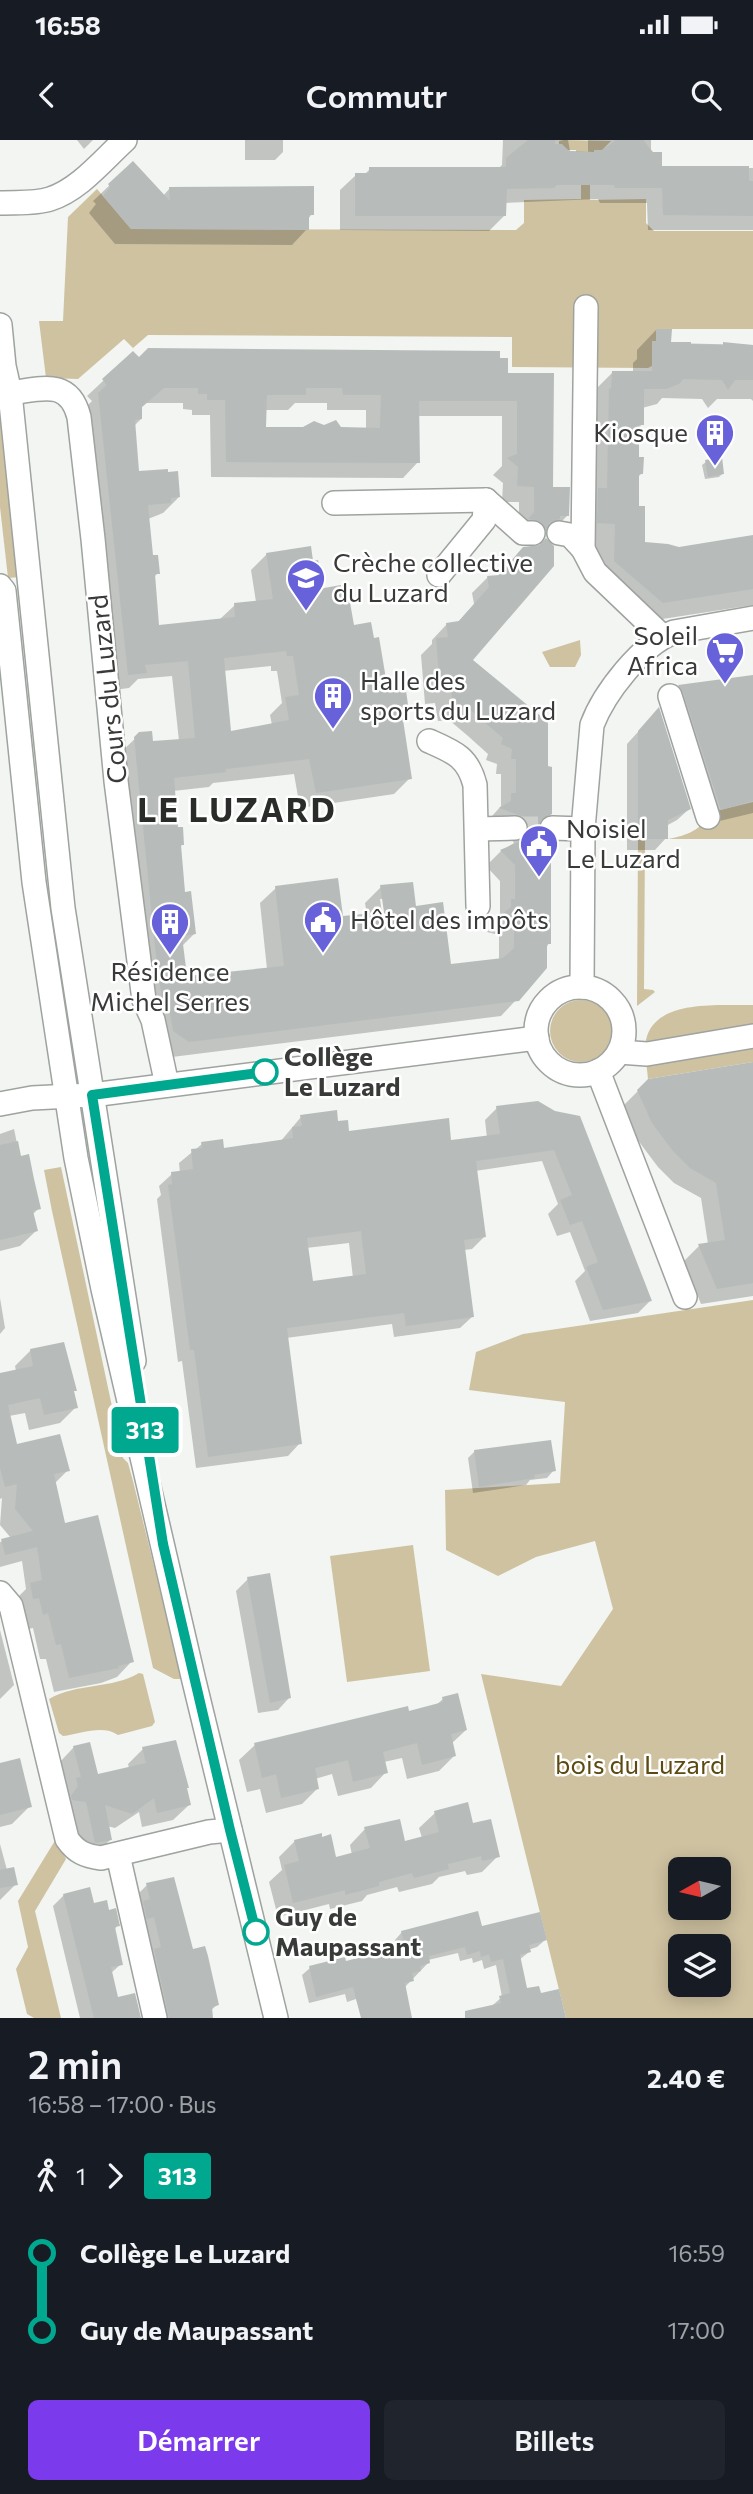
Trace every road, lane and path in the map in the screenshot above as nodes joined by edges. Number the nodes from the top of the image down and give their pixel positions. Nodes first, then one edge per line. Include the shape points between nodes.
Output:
1 (125, 140) edge
2 (0, 203) edge
3 (586, 307) dead end
4 (0, 325) edge
5 (10, 393) junction
6 (486, 500) junction
7 (334, 503) dead end
8 (533, 533) dead end
9 (559, 533) dead end
10 (583, 548) junction
11 (439, 575) dead end
12 (0, 586) edge
13 (753, 618) edge
14 (662, 636) junction
15 (38, 671) junction
16 (6, 674) edge
17 (670, 696) dead end
18 (429, 741) dead end
19 (708, 817) dead end
20 (515, 828) tunnel mouth
21 (552, 828) tunnel mouth
22 (477, 829) junction
23 (583, 829) junction
24 (478, 906) dead end
25 (582, 987) junction
26 (753, 1036) edge
27 (537, 1038) junction
28 (619, 1052) junction
29 (598, 1071) junction
30 (167, 1085) junction
31 (65, 1095) junction
32 (92, 1095) junction
33 (0, 1104) edge
34 (685, 1297) dead end
35 (163, 1544) junction
36 (0, 1593) edge
37 (230, 1830) junction
38 (118, 1855) junction
39 (156, 2018) edge
40 (276, 2018) edge

1 - 2 street via 63,194 40,201
3 - 10 street
4 - 5 street
5 - 15 street
5 - 30 street, Cours du Luzard via 58,389 76,404 79,417 140,972
6 - 7 street
6 - 8 street via 523,533
6 - 11 street via 484,520
9 - 10 street via 570,535
10 - 14 street via 595,572
12 - 16 street via 5,591
13 - 14 street
14 - 23 street via 606,697 592,724
15 - 16 street
15 - 32 street via 63,908
16 - 31 street
17 - 19 street
18 - 22 street via 461,757 471,769
20 - 22 street
21 - 23 street
22 - 24 street
23 - 25 street
25 - 27 street via 569,988 547,1002 540,1013
25 - 28 street via 603,994 618,1009 624,1031
26 - 28 street via 647,1054
27 - 29 street via 541,1051 559,1070 585,1075
27 - 30 street
28 - 29 street
29 - 34 street
30 - 32 street
31 - 32 street
31 - 33 street
31 - 35 street via 103,1289
32 - 35 street
35 - 37 street
36 - 38 street via 11,1606 67,1839 85,1856
37 - 38 street
37 - 40 street
38 - 39 street

